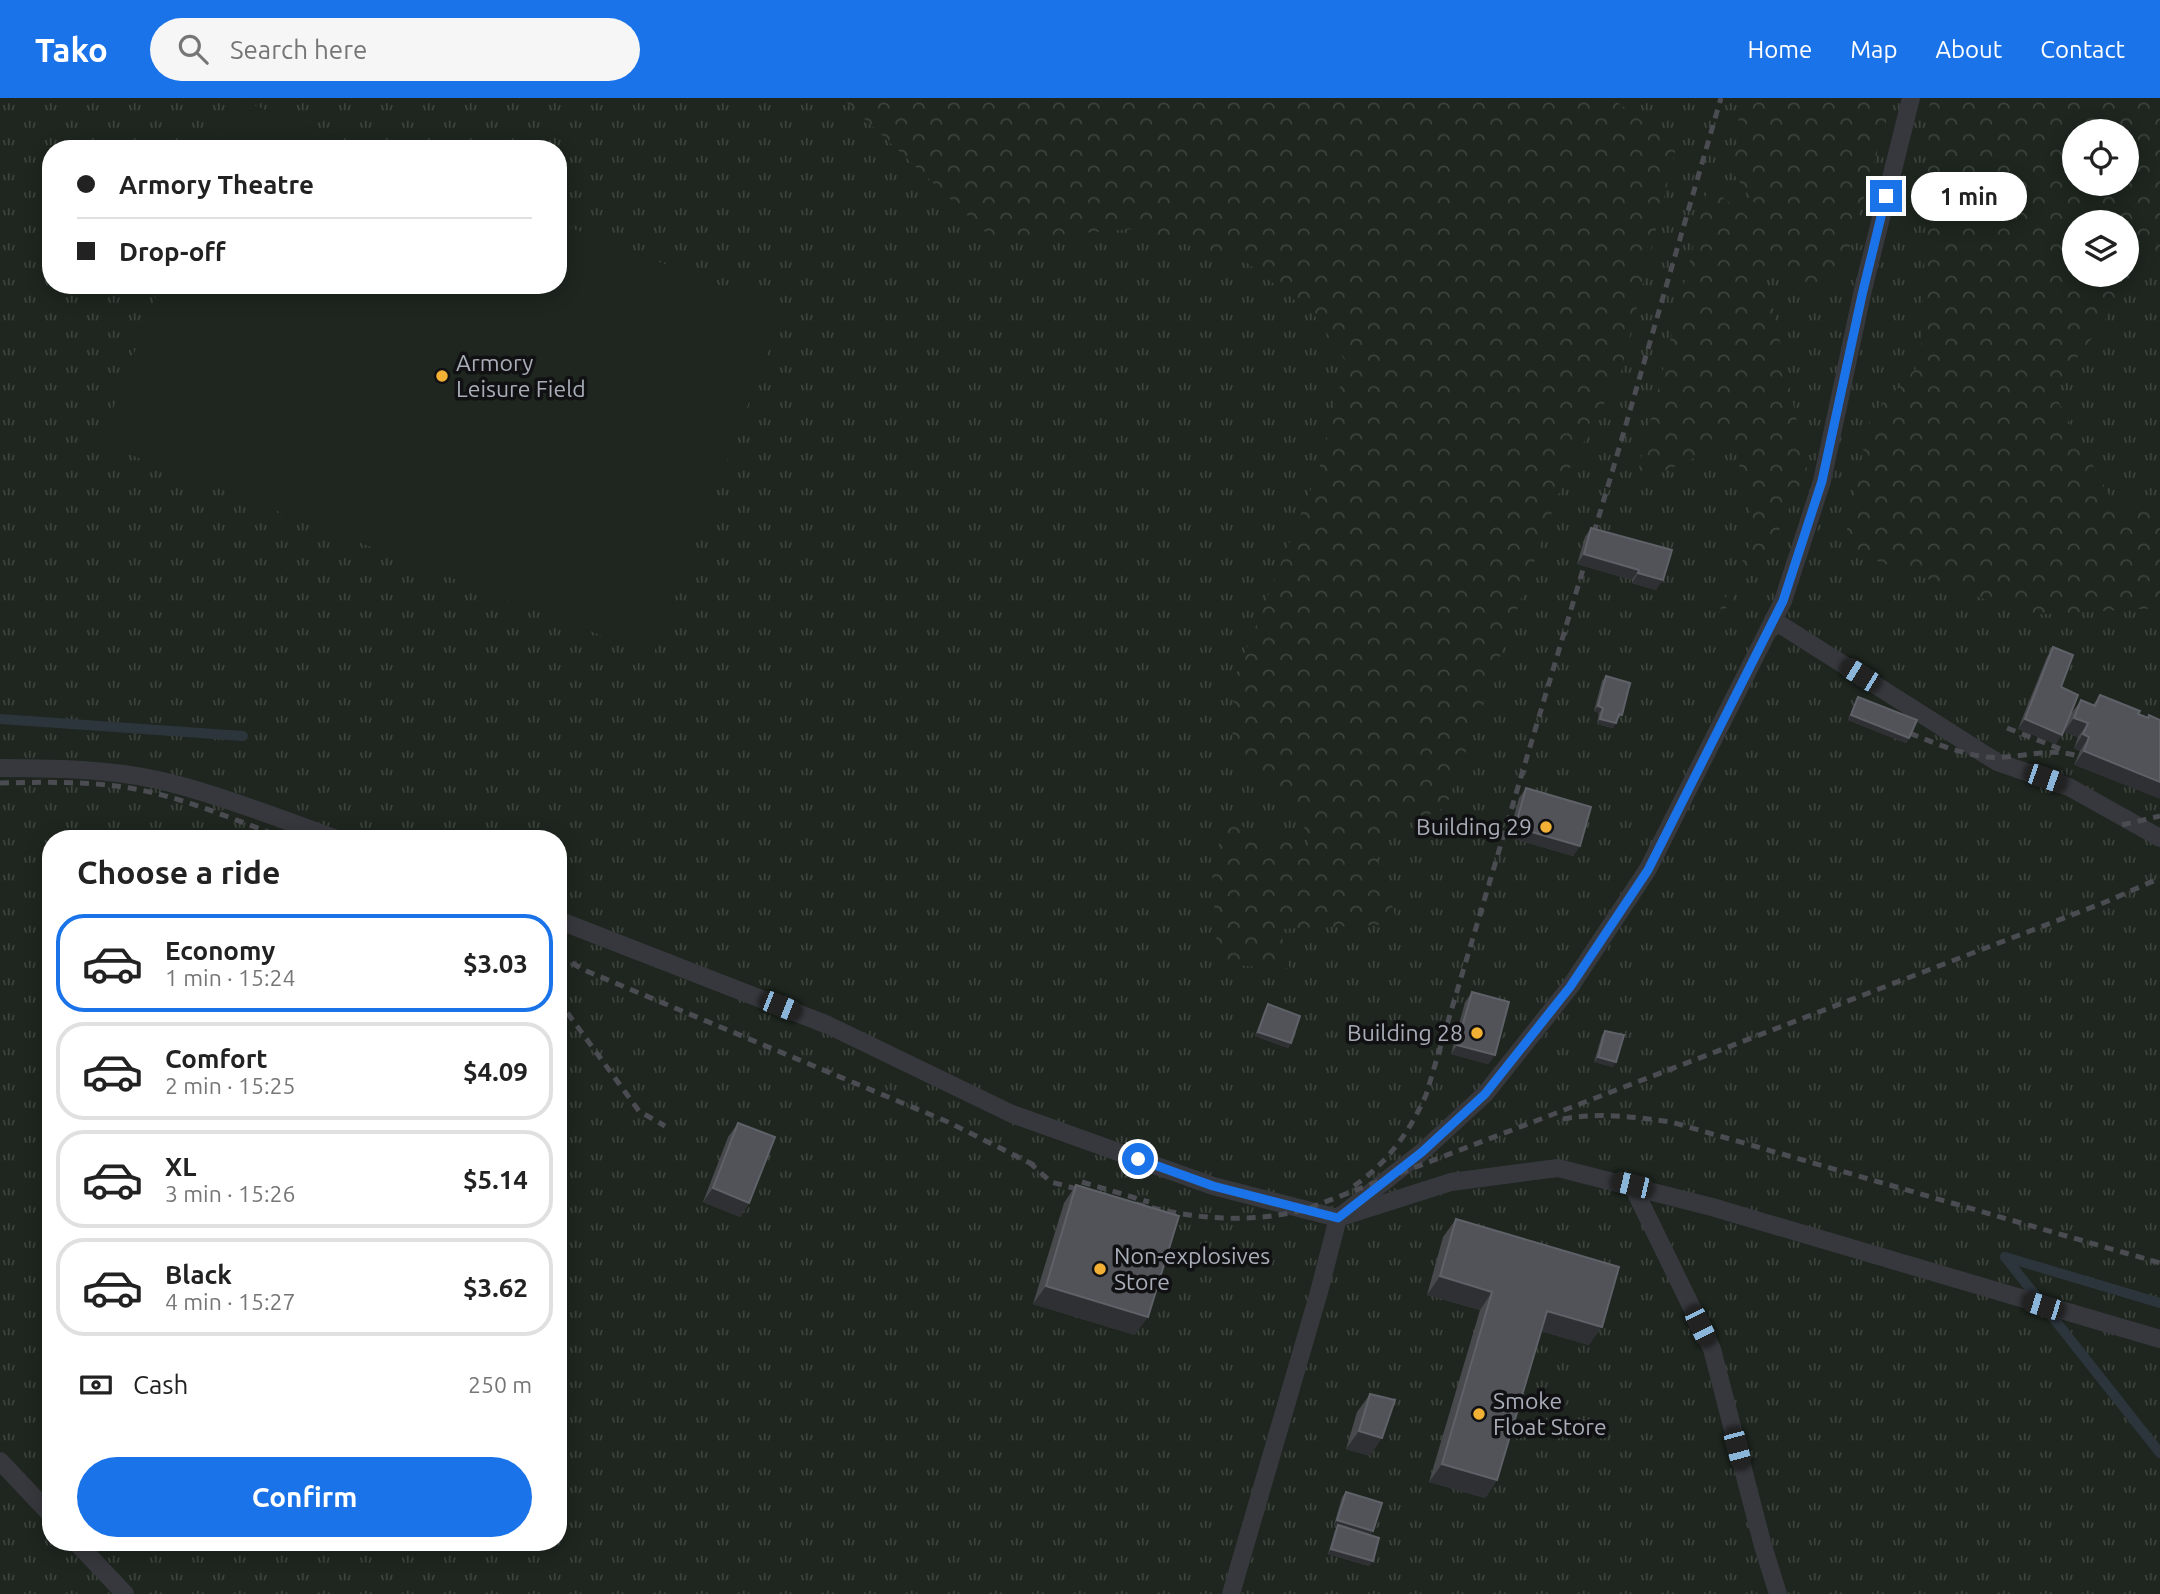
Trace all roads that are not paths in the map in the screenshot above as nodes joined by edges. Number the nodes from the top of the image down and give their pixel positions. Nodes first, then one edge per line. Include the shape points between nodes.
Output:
1 (1911, 98) edge
2 (1773, 620) junction
3 (0, 768) edge
4 (311, 830) edge
5 (2160, 838) edge
6 (567, 924) edge
7 (1632, 1185) junction
8 (1338, 1218) junction
9 (2160, 1339) edge
10 (0, 1461) edge
11 (42, 1505) edge
12 (84, 1551) edge
13 (125, 1594) edge
14 (1231, 1594) edge
15 (1778, 1594) edge

1 - 2 lane via 1822,481
2 - 5 lane via 1997,762 2069,787
2 - 8 lane via 1648,870 1570,987 1485,1094 1422,1152
3 - 4 lane via 132,775 180,785
6 - 8 lane via 828,1025 1012,1114 1213,1186
7 - 8 lane via 1558,1168 1451,1182
7 - 9 lane
7 - 15 lane via 1712,1349
8 - 14 lane
10 - 11 lane
12 - 13 lane

